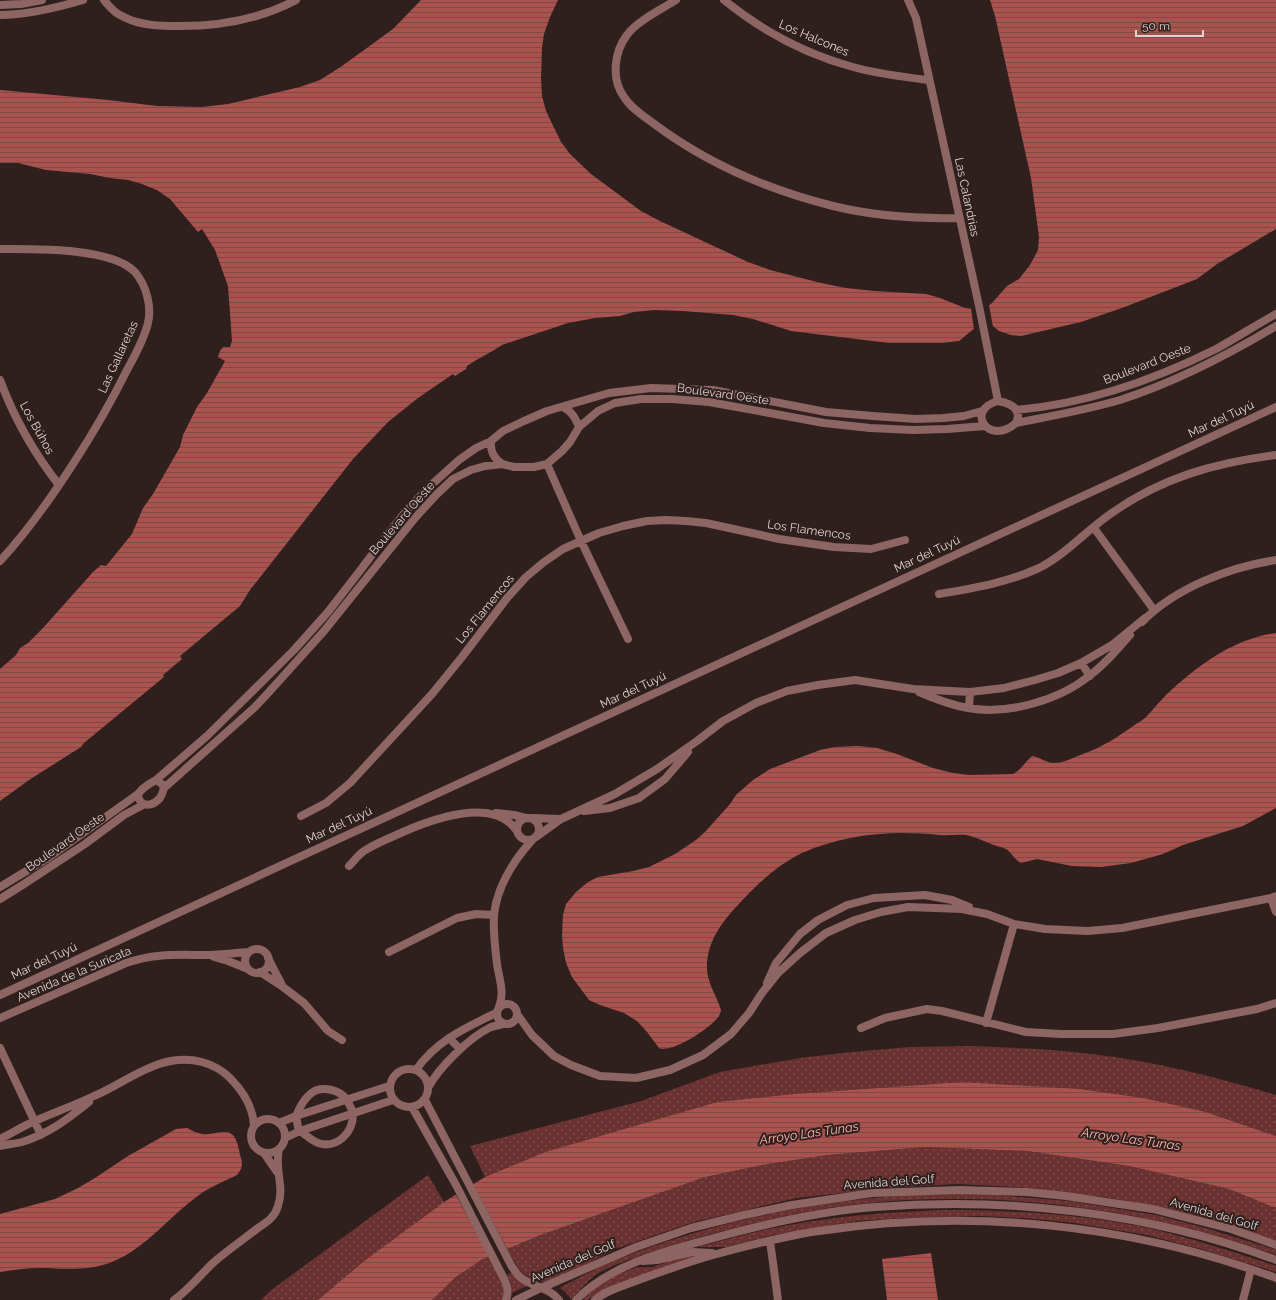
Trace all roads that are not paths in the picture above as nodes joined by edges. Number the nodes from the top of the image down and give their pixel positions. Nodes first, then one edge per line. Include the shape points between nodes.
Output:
1 (42, 0) edge
2 (83, 0) edge
3 (104, 0) edge
4 (296, 0) edge
5 (676, 0) edge
6 (724, 0) edge
7 (908, 0) edge
8 (0, 5) edge
9 (0, 15) edge
10 (928, 80) junction
11 (959, 218) junction
12 (0, 249) edge
13 (1276, 314) edge
14 (1276, 326) edge
15 (1178, 367) junction
16 (1182, 377) junction
17 (0, 380) edge
18 (672, 388) junction
19 (672, 398) junction
20 (998, 401) junction
21 (563, 407) junction
22 (1276, 407) edge
23 (1016, 410) junction
24 (982, 411) junction
25 (826, 412) junction
26 (824, 423) junction
27 (1016, 423) junction
28 (985, 426) junction
29 (579, 427) junction
30 (491, 441) junction
31 (1276, 454) edge
32 (502, 464) junction
33 (547, 464) junction
34 (59, 485) junction
35 (407, 510) junction
36 (415, 518) junction
37 (1094, 528) junction
38 (905, 540) dead end
39 (581, 541) junction
40 (1276, 560) edge
41 (0, 561) edge
42 (939, 594) dead end
43 (1154, 610) junction
44 (1146, 618) junction
45 (317, 624) junction
46 (324, 631) junction
47 (628, 640) dead end
48 (1081, 663) junction
49 (1090, 676) junction
50 (913, 689) junction
51 (970, 692) junction
52 (969, 708) junction
53 (207, 736) junction
54 (697, 741) junction
55 (213, 744) junction
56 (657, 770) junction
57 (665, 779) junction
58 (156, 780) junction
59 (164, 788) junction
60 (138, 794) junction
61 (615, 794) junction
62 (143, 805) junction
63 (621, 805) junction
64 (577, 812) junction
65 (489, 813) junction
66 (301, 816) dead end
67 (528, 818) junction
68 (561, 819) junction
69 (517, 832) junction
70 (81, 835) junction
71 (535, 838) junction
72 (85, 844) junction
73 (518, 857) junction
74 (349, 866) dead end
75 (0, 887) edge
76 (907, 896) junction
77 (1274, 897) edge
78 (0, 899) edge
79 (908, 907) junction
80 (1276, 912) edge
81 (987, 914) junction
82 (494, 915) junction
83 (1014, 924) junction
84 (790, 945) junction
85 (248, 952) junction
86 (389, 952) dead end
87 (800, 953) junction
88 (206, 955) junction
89 (268, 958) junction
90 (248, 969) junction
91 (260, 972) junction
92 (502, 986) junction
93 (283, 987) junction
94 (762, 993) junction
95 (0, 995) edge
96 (1276, 1003) edge
97 (512, 1005) junction
98 (498, 1010) junction
99 (517, 1014) junction
100 (0, 1018) edge
101 (986, 1023) junction
102 (505, 1024) junction
103 (861, 1028) dead end
104 (532, 1035) junction
105 (449, 1038) junction
106 (342, 1040) dead end
107 (0, 1048) edge
108 (460, 1049) junction
109 (416, 1070) junction
110 (390, 1086) junction
111 (428, 1088) junction
112 (95, 1096) junction
113 (393, 1100) junction
114 (425, 1100) junction
115 (348, 1101) junction
116 (412, 1107) junction
117 (251, 1109) junction
118 (353, 1113) junction
119 (296, 1116) junction
120 (268, 1119) junction
121 (34, 1121) junction
122 (279, 1123) junction
123 (254, 1126) junction
124 (300, 1132) junction
125 (41, 1135) junction
126 (284, 1138) junction
127 (0, 1139) edge
128 (0, 1146) edge
129 (279, 1149) junction
130 (264, 1153) junction
131 (278, 1173) junction
132 (770, 1241) junction
133 (1276, 1244) edge
134 (721, 1253) junction
135 (1276, 1260) edge
136 (638, 1262) junction
137 (1251, 1269) junction
138 (1276, 1278) edge
139 (541, 1288) junction
140 (176, 1299) edge
141 (506, 1300) edge
142 (516, 1300) edge
143 (559, 1300) edge
144 (576, 1300) edge
145 (595, 1300) edge
146 (778, 1300) edge
147 (1243, 1300) edge

1 - 8 street
2 - 9 street via 40,11
3 - 4 street via 112,10 135,21 185,26 242,20 276,10
5 - 11 street via 636,26 627,34 621,45 616,69 618,84 624,97 640,113 697,152 728,169 796,196 834,207 874,214
6 - 10 street, Los Halcones via 780,38 826,58 882,74
7 - 10 street, Las Calandrias via 916,18
10 - 11 street, Las Calandrias
11 - 20 street, Las Calandrias
12 - 34 street, Las Gallaretas via 38,249 107,256 134,272 149,300 148,322 119,387
13 - 15 street, Boulevard Oeste via 1218,348
14 - 16 street, Boulevard Oeste via 1220,359
15 - 16 street
15 - 23 street, Boulevard Oeste via 1127,386 1062,404
16 - 27 street, Boulevard Oeste via 1119,400
17 - 34 street, Los Búhos via 25,436
18 - 19 street
18 - 21 street, Boulevard Oeste via 609,393
18 - 25 street, Boulevard Oeste via 713,390
19 - 26 street, Boulevard Oeste via 730,405
19 - 29 street, Boulevard Oeste via 614,403 598,411
20 - 23 street via 1011,405
20 - 24 street
21 - 29 street via 575,417
21 - 30 street, Boulevard Oeste via 524,421 503,431
22 - 95 street, Mar del Tuyú
23 - 27 street
24 - 25 street, Boulevard Oeste via 964,416 916,418
24 - 28 street via 982,422
25 - 26 street
26 - 28 street, Boulevard Oeste via 913,430
27 - 28 street via 1000,432
29 - 33 street, Boulevard Oeste via 570,442
30 - 32 street via 490,448 495,459
30 - 35 street, Boulevard Oeste via 459,460
31 - 37 street via 1212,466 1181,476 1122,506
32 - 33 street, Boulevard Oeste via 514,467
32 - 36 street, Boulevard Oeste via 471,470 453,479
33 - 39 street
34 - 41 street, Las Gallaretas
35 - 36 street
35 - 45 street, Boulevard Oeste
36 - 46 street, Boulevard Oeste
37 - 42 street via 1040,567 1002,582
37 - 43 street
38 - 39 street, Los Flamencos via 871,549 834,547 779,539 706,523 666,520 623,526
39 - 47 street
39 - 66 street, Los Flamencos via 563,549 526,577 432,694 389,742 350,783 326,803
40 - 43 street via 1205,580
43 - 44 street
44 - 48 street via 1112,645
44 - 49 street
45 - 46 street
45 - 53 street, Boulevard Oeste via 262,683
46 - 55 street, Boulevard Oeste via 264,698
48 - 49 street
48 - 51 street via 1035,680 1004,688
49 - 52 street via 1076,686 1022,707 994,710
50 - 51 street
50 - 52 street via 938,700
50 - 54 street via 855,680 787,691 756,703 723,721
51 - 52 street
53 - 55 street
53 - 58 street, Boulevard Oeste
54 - 56 street
54 - 57 street
55 - 59 street, Boulevard Oeste
56 - 57 street
56 - 61 street
57 - 63 street via 639,798
58 - 59 street
58 - 60 street
59 - 62 street via 161,796 154,802
60 - 62 street
60 - 70 street, Boulevard Oeste
61 - 63 street
61 - 64 street
62 - 72 street, Boulevard Oeste via 124,815
63 - 64 street
64 - 68 street
65 - 67 street
65 - 69 street via 507,820
65 - 74 street via 462,813 430,821 364,851
67 - 68 street
67 - 69 street via 518,824
67 - 71 street via 539,826
68 - 71 street
69 - 71 street via 519,837 526,840
69 - 73 street
70 - 72 street
70 - 75 street, Boulevard Oeste
71 - 73 street
72 - 78 street, Boulevard Oeste
73 - 82 street via 510,869
76 - 79 street
76 - 81 street via 925,895 952,900
76 - 84 street via 874,898 847,905 818,920
77 - 80 street
77 - 83 street via 1122,928 1088,931 1045,929
79 - 81 street via 962,909
79 - 87 street via 855,920 826,933
81 - 83 street
82 - 86 street via 476,914 457,918
82 - 92 street via 497,966
83 - 101 street
84 - 87 street
84 - 94 street via 776,963
85 - 88 street, Avenida de la Suricata
85 - 89 street, Avenida de la Suricata via 258,949
85 - 90 street via 245,959
87 - 94 street
88 - 90 street, Avenida de la Suricata
88 - 100 street, Avenida de la Suricata via 177,954 141,958
89 - 91 street via 268,965
89 - 93 street, Avenida de la Suricata
90 - 91 street, Avenida de la Suricata
91 - 93 street, Avenida de la Suricata
92 - 97 street
92 - 98 street via 502,1000
93 - 106 street, Avenida de la Suricata via 304,1003 328,1031
94 - 104 street via 731,1034 703,1055 670,1070 636,1078 600,1076 571,1065 554,1056
96 - 101 street via 1173,1025 1113,1034 1026,1032
97 - 98 street via 505,1004
97 - 99 street
98 - 102 street via 498,1020
98 - 105 street
99 - 102 street via 515,1020
99 - 104 street
101 - 103 street via 928,1009 885,1018
102 - 104 street via 517,1026
102 - 108 street via 492,1027
105 - 108 street
105 - 109 street
107 - 121 street
108 - 111 street via 441,1069
109 - 110 street via 400,1071 391,1080
109 - 111 street via 424,1076
110 - 113 street
110 - 115 street
111 - 114 street
112 - 117 street via 158,1064 183,1059 211,1065 226,1074 238,1086
112 - 121 street
112 - 125 street via 68,1119
113 - 116 street via 402,1106
113 - 118 street
114 - 116 street
114 - 139 street via 518,1275
115 - 118 street
115 - 119 street
115 - 119 street via 336,1091 320,1089 304,1100
116 - 141 street via 498,1265 508,1287
117 - 120 street
117 - 123 street
118 - 124 street
118 - 124 street via 347,1135 338,1142 327,1145 317,1143
119 - 122 street
119 - 124 street
120 - 122 street
120 - 123 street via 257,1122
121 - 125 street
121 - 127 street
122 - 126 street
123 - 130 street via 250,1137 255,1147
124 - 126 street
125 - 128 street
126 - 129 street
129 - 130 street
129 - 131 street via 276,1159
130 - 131 street
131 - 140 street via 281,1198 272,1218 218,1258
132 - 134 street
132 - 137 street via 875,1224 950,1220 1036,1223 1159,1243
132 - 146 street
133 - 139 street, Avenida del Golf via 1231,1229 1153,1210 1066,1196 960,1190 872,1193 792,1205 691,1228 636,1247
134 - 136 street via 692,1252
134 - 145 street via 674,1266
135 - 136 street, Avenida del Golf via 1227,1243 1150,1223 1026,1206 960,1204 873,1207 795,1219 710,1239
136 - 144 street, Avenida del Golf via 609,1275
137 - 138 street
137 - 147 street
139 - 142 street, Avenida del Golf
139 - 143 street via 551,1292

